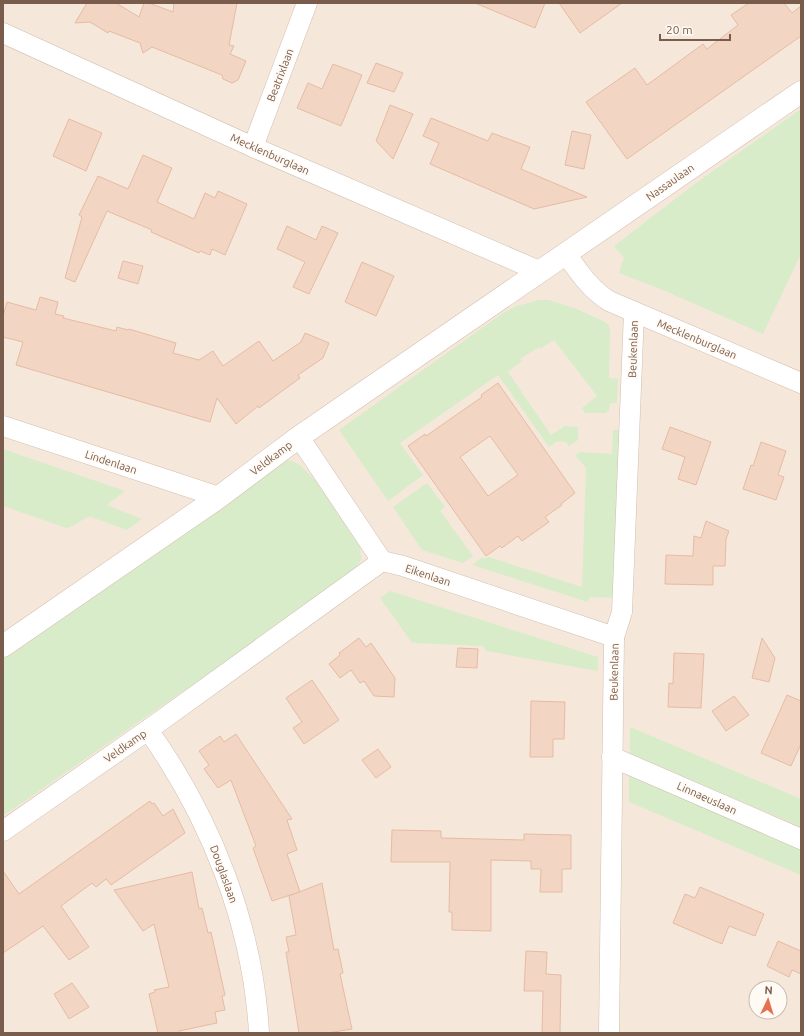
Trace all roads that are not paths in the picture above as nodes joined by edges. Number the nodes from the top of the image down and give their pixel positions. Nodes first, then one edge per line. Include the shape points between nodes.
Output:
1 (307, 3) edge
2 (3, 33) edge
3 (801, 92) edge
4 (253, 147) junction
5 (566, 254) junction
6 (539, 271) junction
7 (634, 312) junction
8 (801, 383) edge
9 (3, 426) edge
10 (299, 437) junction
11 (219, 497) junction
12 (382, 561) junction
13 (614, 637) junction
14 (3, 646) edge
15 (148, 730) junction
16 (612, 757) junction
17 (3, 830) edge
18 (801, 839) edge
19 (259, 1033) edge
20 (609, 1033) edge

1 - 4 street, Beatrixlaan
2 - 4 street, Mecklenburglaan
3 - 5 street, Nassaulaan
4 - 6 street, Mecklenburglaan
5 - 6 street, Nassaulaan
5 - 7 street, Mecklenburglaan via 597,294
6 - 10 street, Veldkamp
7 - 8 street, Mecklenburglaan
7 - 13 street, Beukenlaan via 622,612
9 - 11 street, Lindenlaan
10 - 11 street, Veldkamp
10 - 12 street
11 - 14 street, Veldkamp
12 - 13 street, Eikenlaan
12 - 15 street, Veldkamp
13 - 16 street, Beukenlaan
15 - 17 street, Veldkamp
15 - 19 street, Douglaslaan via 185,787 220,861 244,939 254,985
16 - 18 street, Linnaeuslaan
16 - 20 street, Beukenlaan

